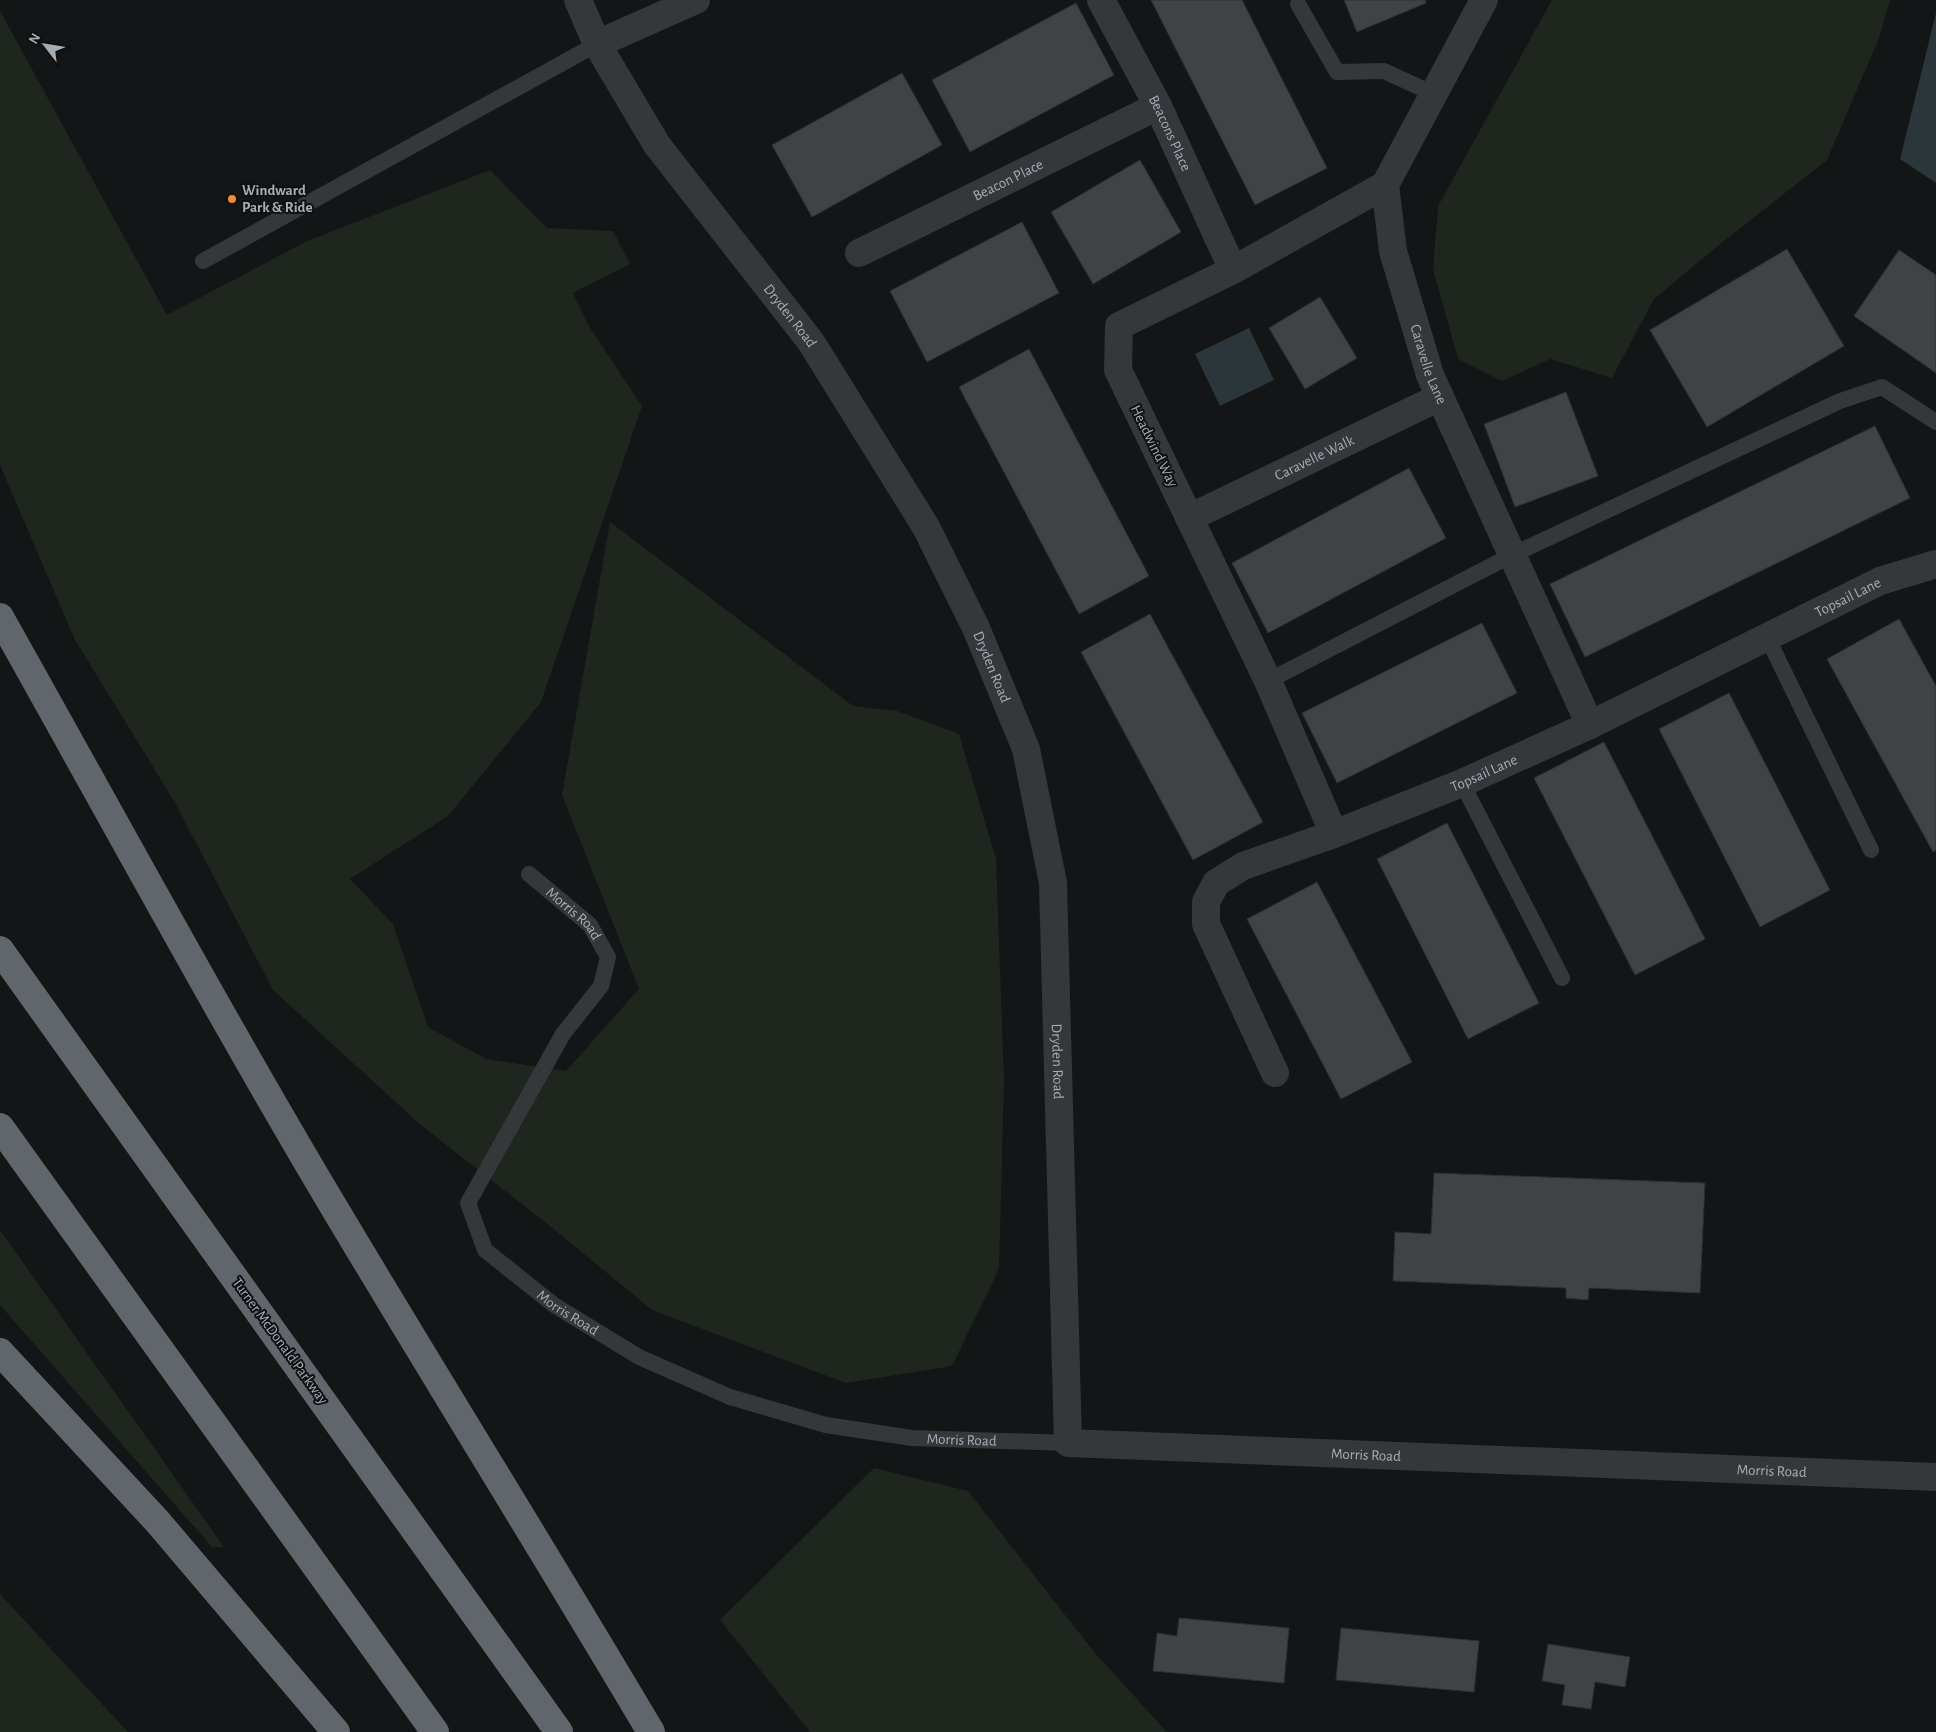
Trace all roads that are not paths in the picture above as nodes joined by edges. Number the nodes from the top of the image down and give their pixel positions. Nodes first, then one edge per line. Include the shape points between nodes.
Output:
1 (578, 0) edge
2 (696, 0) edge
3 (1101, 0) edge
4 (1484, 0) edge
5 (1298, 4) dead end
6 (597, 44) junction
7 (1434, 94) junction
8 (1158, 106) junction
9 (1385, 185) junction
10 (859, 253) dead end
11 (203, 261) dead end
12 (1233, 270) junction
13 (1440, 398) junction
14 (1936, 422) edge
15 (1189, 518) junction
16 (1512, 555) junction
17 (1936, 564) edge
18 (0, 617) edge
19 (1767, 638) junction
20 (1268, 681) junction
21 (1590, 725) junction
22 (1462, 783) junction
23 (1334, 834) junction
24 (1871, 850) dead end
25 (529, 874) dead end
26 (0, 950) edge
27 (1562, 978) dead end
28 (1275, 1073) dead end
29 (0, 1127) edge
30 (0, 1352) edge
31 (1068, 1444) junction
32 (1936, 1477) edge
33 (336, 1732) edge
34 (435, 1732) edge
35 (559, 1732) edge
36 (651, 1732) edge

1 - 6 street, Dryden Road
2 - 6 street
3 - 8 street, Beacons Place
4 - 7 street
5 - 7 lane via 1336,72 1384,72
6 - 11 lane
6 - 31 street, Dryden Road via 657,145 811,342 926,527 976,628 1026,748 1053,883
7 - 9 street
8 - 10 street, Beacon Place
8 - 12 street, Beacons Place
9 - 12 street, Headwind Way
9 - 13 street, Caravelle Lane via 1392,251
12 - 15 street, Headwind Way via 1119,326 1118,370
13 - 15 street, Caravelle Walk
13 - 16 street, Caravelle Lane
14 - 16 lane via 1882,387 1840,401
15 - 20 street, Headwind Way
16 - 20 lane
16 - 21 street, Caravelle Lane
17 - 19 street, Topsail Lane via 1880,581
18 - 36 highway via 328,1198
19 - 21 street, Topsail Lane
19 - 24 lane
20 - 23 street, Headwind Way
21 - 22 street, Topsail Lane
22 - 23 street, Topsail Lane
22 - 27 lane
23 - 28 street, Topsail Lane via 1243,866 1216,883 1206,902 1206,924
25 - 31 lane, Morris Road via 590,925 608,957 601,986 563,1034 468,1203 486,1250 554,1305 630,1352 730,1397 826,1425 912,1438
26 - 35 highway, Turner McDonald Parkway
29 - 34 highway
30 - 33 highway via 157,1521
31 - 32 street, Morris Road

